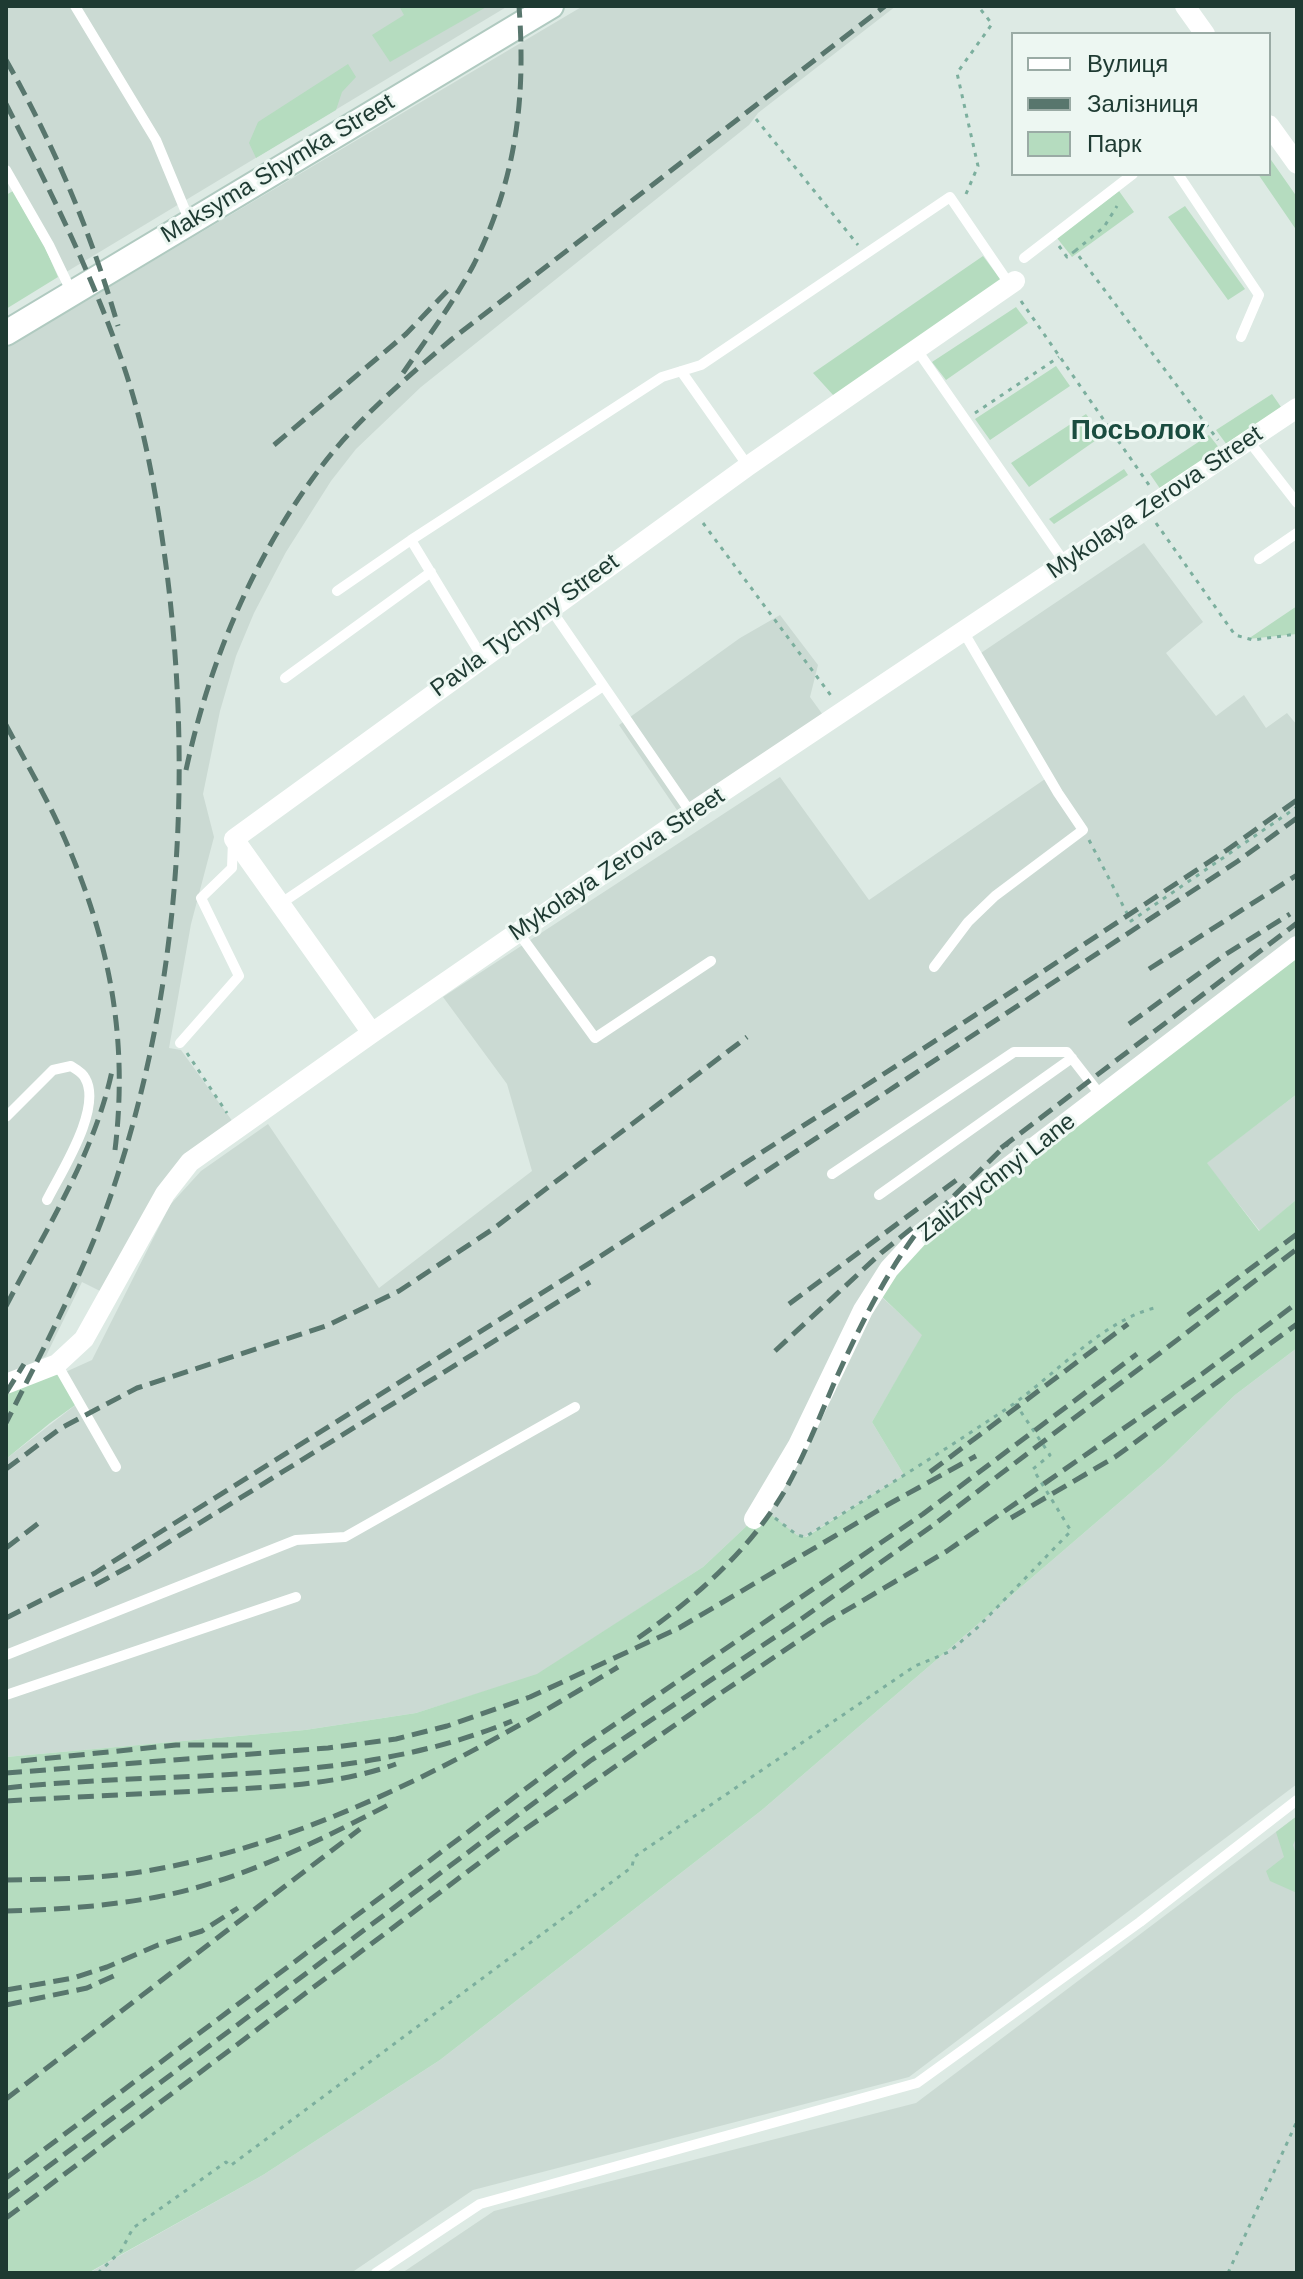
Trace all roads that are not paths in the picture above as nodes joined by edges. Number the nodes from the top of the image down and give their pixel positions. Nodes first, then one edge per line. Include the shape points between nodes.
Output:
1 (75, 6) edge
2 (551, 6) edge
3 (1185, 6) edge
4 (1204, 32) edge
5 (1271, 128) edge
6 (1297, 164) edge
7 (6, 170) edge
8 (1130, 176) edge
9 (1179, 176) edge
10 (190, 222) junction
11 (1024, 258) dead end
12 (1012, 283) joint
13 (72, 293) junction
14 (6, 333) edge
15 (1241, 337) dead end
16 (917, 350) junction
17 (681, 371) junction
18 (1297, 408) edge
19 (1248, 440) junction
20 (748, 466) junction
21 (1297, 503) edge
22 (1297, 533) edge
23 (411, 540) junction
24 (1259, 559) dead end
25 (1065, 563) junction
26 (431, 572) junction
27 (337, 591) dead end
28 (550, 608) junction
29 (963, 631) junction
30 (482, 657) junction
31 (285, 678) dead end
32 (603, 686) junction
33 (691, 813) junction
34 (234, 839) junction
35 (280, 904) junction
36 (518, 932) junction
37 (1297, 946) edge
38 (711, 961) dead end
39 (934, 967) dead end
40 (372, 1033) junction
41 (180, 1043) road end
42 (1072, 1058) junction
43 (1102, 1097) junction
44 (6, 1117) edge
45 (832, 1174) dead end
46 (879, 1195) dead end
47 (47, 1200) dead end
48 (57, 1364) junction
49 (6, 1384) edge
50 (575, 1407) dead end
51 (116, 1467) dead end
52 (758, 1513) road end
53 (296, 1597) dead end
54 (6, 1655) edge
55 (6, 1695) edge
56 (1297, 1800) edge
57 (376, 2273) edge

1 - 10 lane via 156,140
2 - 10 main road, Maksyma Shymka Street
3 - 4 street
5 - 6 street
7 - 13 lane
8 - 11 lane
9 - 15 lane via 1259,295
10 - 13 main road, Maksyma Shymka Street
12 - 16 street, Pavla Tychyny Street
12 - 17 lane via 950,197 701,365
13 - 14 main road, Maksyma Shymka Street
16 - 20 street, Pavla Tychyny Street
16 - 25 lane
17 - 20 lane
17 - 23 lane via 662,377
18 - 19 street, Mykolaya Zerova Street
19 - 21 lane
19 - 25 street, Mykolaya Zerova Street
20 - 28 street, Pavla Tychyny Street
22 - 24 lane
23 - 26 lane
23 - 27 lane
25 - 29 street, Mykolaya Zerova Street
26 - 30 lane
26 - 31 lane
28 - 30 street, Pavla Tychyny Street
28 - 32 lane
29 - 33 street, Mykolaya Zerova Street
29 - 39 lane via 1083,830 995,896
30 - 34 street, Pavla Tychyny Street
32 - 33 lane
32 - 35 lane
33 - 36 street, Mykolaya Zerova Street
34 - 35 street
34 - 41 lane via 232,868 201,898 239,976
35 - 40 street
36 - 38 lane via 595,1038
36 - 40 street, Mykolaya Zerova Street
37 - 43 street, Zaliznychnyi Lane
40 - 48 street, Mykolaya Zerova Street via 190,1162 165,1194 84,1339
42 - 43 lane
42 - 45 lane via 1067,1052 1014,1052
42 - 46 lane
43 - 52 street, Zaliznychnyi Lane via 921,1234 889,1269
44 - 47 lane via 53,1070 71,1066 85,1076 88,1109
48 - 49 street, Mykolaya Zerova Street
48 - 51 lane
50 - 54 lane via 345,1537 296,1540
53 - 55 lane
56 - 57 lane via 1140,1922 917,2083 480,2204

